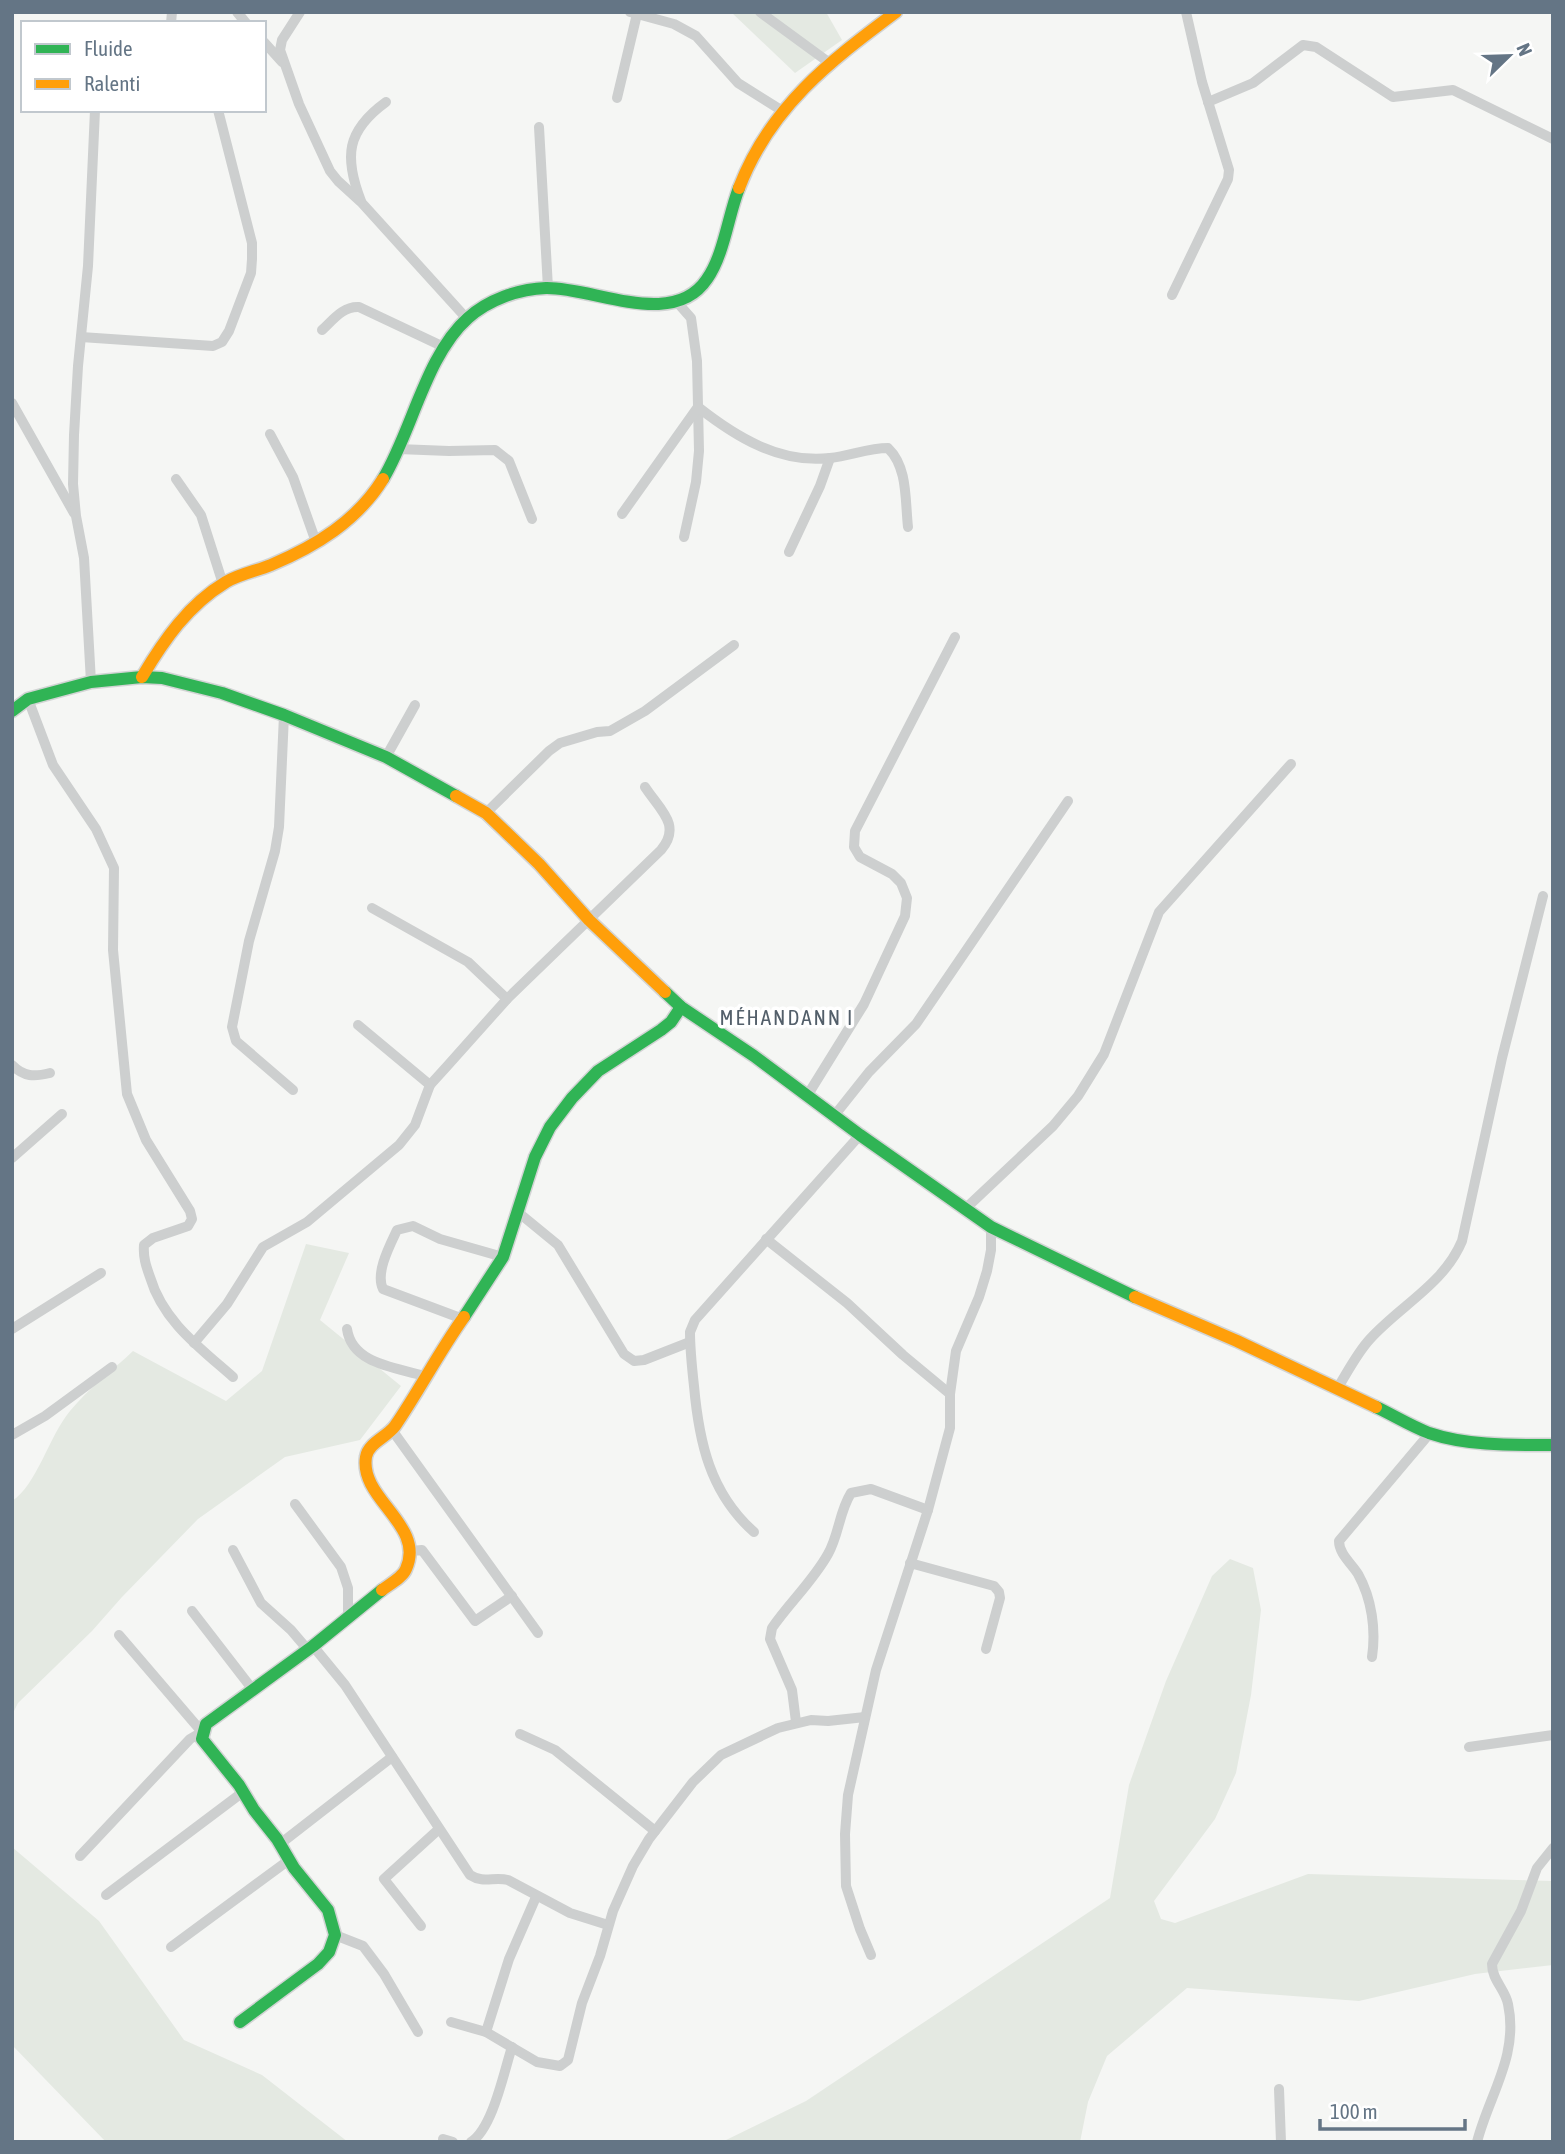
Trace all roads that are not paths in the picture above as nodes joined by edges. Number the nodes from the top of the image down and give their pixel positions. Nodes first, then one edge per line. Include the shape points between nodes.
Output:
1 (300, 12) edge
2 (760, 12) edge
3 (896, 12) edge
4 (1186, 12) edge
5 (634, 13) edge
6 (266, 44) edge
7 (282, 62) junction
8 (831, 64) junction
9 (617, 98) dead end
10 (386, 102) dead end
11 (1208, 102) junction
12 (781, 110) junction
13 (95, 112) edge
14 (219, 112) edge
15 (539, 127) dead end
16 (1553, 139) edge
17 (361, 202) junction
18 (548, 288) junction
19 (1172, 295) dead end
20 (676, 301) junction
21 (468, 320) junction
22 (322, 330) dead end
23 (81, 337) junction
24 (446, 348) junction
25 (13, 405) edge
26 (698, 407) junction
27 (270, 434) dead end
28 (398, 449) junction
29 (830, 458) junction
30 (176, 479) dead end
31 (622, 514) dead end
32 (76, 516) junction
33 (532, 519) dead end
34 (908, 527) dead end
35 (684, 537) dead end
36 (316, 542) junction
37 (789, 552) dead end
38 (223, 584) junction
39 (955, 637) dead end
40 (734, 645) dead end
41 (142, 677) junction
42 (91, 682) junction
43 (27, 699) junction
44 (415, 705) dead end
45 (12, 711) edge
46 (284, 715) junction
47 (386, 757) junction
48 (1291, 764) dead end
49 (645, 787) dead end
50 (1068, 802) dead end
51 (486, 813) junction
52 (1543, 896) dead end
53 (372, 908) dead end
54 (589, 920) junction
55 (507, 999) junction
56 (681, 1007) junction
57 (358, 1025) dead end
58 (12, 1065) edge
59 (50, 1073) dead end
60 (430, 1085) junction
61 (293, 1090) dead end
62 (807, 1096) junction
63 (62, 1114) dead end
64 (834, 1116) junction
65 (860, 1135) junction
66 (12, 1158) edge
67 (965, 1209) junction
68 (519, 1213) junction
69 (991, 1227) junction
70 (766, 1239) junction
71 (503, 1257) junction
72 (100, 1273) dead end
73 (463, 1318) junction
74 (12, 1329) edge
75 (347, 1329) dead end
76 (690, 1342) junction
77 (194, 1343) junction
78 (112, 1367) dead end
79 (424, 1376) junction
80 (233, 1377) dead end
81 (1337, 1389) junction
82 (950, 1394) junction
83 (392, 1430) junction
84 (1430, 1433) junction
85 (12, 1435) edge
86 (1553, 1445) edge
87 (295, 1504) dead end
88 (928, 1510) junction
89 (754, 1532) dead end
90 (233, 1550) dead end
91 (411, 1551) junction
92 (910, 1563) junction
93 (512, 1596) junction
94 (192, 1611) dead end
95 (348, 1617) junction
96 (538, 1633) dead end
97 (119, 1635) dead end
98 (310, 1648) junction
99 (986, 1649) dead end
100 (1372, 1657) dead end
101 (253, 1690) junction
102 (865, 1717) junction
103 (796, 1722) junction
104 (202, 1732) junction
105 (520, 1734) dead end
106 (1553, 1735) edge
107 (1469, 1746) dead end
108 (392, 1757) junction
109 (243, 1792) junction
110 (439, 1829) junction
111 (655, 1831) junction
112 (280, 1844) junction
113 (1553, 1848) edge
114 (80, 1856) dead end
115 (289, 1860) junction
116 (106, 1895) dead end
117 (537, 1897) junction
118 (608, 1925) junction
119 (421, 1926) dead end
120 (335, 1935) junction
121 (171, 1947) dead end
122 (871, 1955) dead end
123 (240, 2022) dead end
124 (451, 2022) dead end
125 (418, 2032) dead end
126 (486, 2032) junction
127 (512, 2047) junction
128 (1279, 2089) dead end
129 (471, 2142) edge
130 (1280, 2142) edge
131 (1477, 2142) edge

1 - 7 street via 282,40
2 - 8 street
3 - 8 street
4 - 11 street
5 - 9 street
5 - 12 street via 674,24 695,36 738,83
6 - 7 street
7 - 17 street via 330,171
8 - 12 street
10 - 17 street via 358,129 350,147
11 - 16 street via 1253,83 1303,46 1316,47 1393,97 1453,90
11 - 19 street via 1228,179
12 - 20 street via 741,182 707,281 692,295
13 - 23 street
14 - 23 street via 252,243 251,273 229,331 222,342 212,346
15 - 18 street
17 - 21 street
18 - 20 street via 620,302
18 - 21 street via 504,297 481,307
20 - 26 street via 691,318
21 - 24 street
22 - 24 street via 343,311 359,307
23 - 32 street via 74,435
24 - 28 street
25 - 32 street
26 - 29 street via 729,431 761,447 797,459
26 - 31 street
26 - 35 street via 696,482
27 - 36 street via 293,477
28 - 33 street via 495,450 509,461
28 - 36 street via 375,493 356,514
29 - 34 street via 878,448 895,455 901,468
29 - 37 street
30 - 38 street via 201,515
32 - 42 street via 84,558
36 - 38 street
38 - 41 street via 170,631
39 - 62 street via 855,831 854,847 860,857 901,883 907,898 905,916 864,1004
40 - 51 street via 610,731 560,743
41 - 42 street
41 - 46 street via 210,690
42 - 43 street
43 - 45 street
43 - 77 street via 53,765 96,829 114,868 113,950 127,1094 146,1140 192,1219 188,1226 153,1238 144,1245 143,1256 155,1295
44 - 47 street
46 - 47 street
46 - 61 street via 279,827 232,1027 236,1041
47 - 51 street
48 - 67 street via 1159,912 1104,1054 1077,1096 1053,1126
49 - 54 street via 667,819 670,839
50 - 64 street via 916,1024
51 - 54 street
52 - 81 street via 1458,1249 1444,1272 1368,1340
53 - 55 street via 468,962
54 - 55 street
54 - 56 street
55 - 60 street
56 - 62 street
56 - 68 street via 669,1024 598,1072 549,1129
57 - 60 street
58 - 59 street via 34,1077
60 - 77 street via 415,1125 399,1145 307,1222 263,1247 227,1304
62 - 64 street
63 - 66 street
64 - 65 street
65 - 67 street
65 - 70 street
67 - 69 street
68 - 71 street
68 - 76 street via 558,1245 624,1353 634,1361
69 - 81 street
69 - 82 street via 987,1271 956,1351
70 - 76 street via 695,1320
70 - 82 street
71 - 73 street
71 - 73 street via 413,1226 397,1230 381,1273 383,1289
72 - 74 street
73 - 79 street
75 - 79 street via 349,1342 368,1359
76 - 89 street via 699,1435 709,1466 736,1516
77 - 80 street
78 - 85 street
79 - 83 street
81 - 84 street
82 - 88 street via 950,1428
83 - 91 street via 370,1448 365,1468 408,1537
83 - 93 street
84 - 86 street via 1498,1445
84 - 100 street via 1339,1541 1367,1598 1373,1621
87 - 95 street via 341,1567 348,1588
88 - 92 street
88 - 103 street via 871,1489 851,1493 830,1550 772,1628 770,1639 792,1690
90 - 98 street via 261,1603
91 - 93 street via 422,1550 475,1621
91 - 95 street via 406,1571
92 - 99 street via 994,1586 1000,1598
92 - 102 street
93 - 96 street
94 - 101 street
95 - 98 street
97 - 104 street
98 - 101 street
98 - 108 street via 345,1685
101 - 104 street via 206,1724
102 - 103 street
102 - 122 street via 848,1795 846,1886
103 - 111 street via 711,1762
104 - 109 street via 207,1747
104 - 114 street via 190,1739
105 - 111 street via 555,1751
106 - 107 street
108 - 110 street
108 - 112 street
109 - 112 street
109 - 116 street
110 - 117 street via 470,1875 482,1882 508,1880
110 - 119 street via 384,1879
111 - 118 street via 633,1866
112 - 115 street
113 - 131 street via 1537,1868 1521,1911 1492,1964 1492,1974 1508,2004 1509,2040 1505,2068
115 - 120 street via 328,1910
115 - 121 street
117 - 118 street
117 - 126 street via 509,1959
118 - 127 street via 568,2060 560,2066 537,2062
120 - 123 street via 318,1964
120 - 125 street via 363,1946
124 - 126 street
126 - 127 street
127 - 129 street via 490,2117
128 - 130 street

